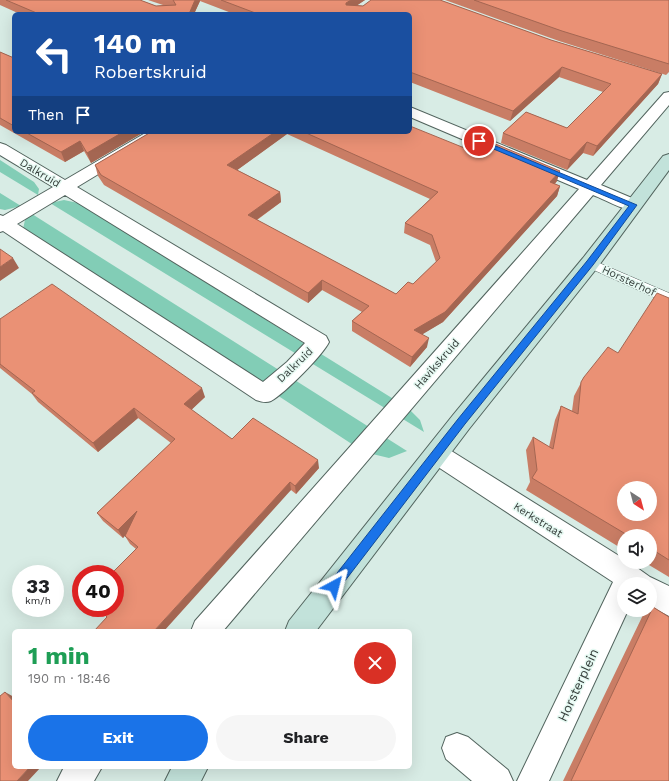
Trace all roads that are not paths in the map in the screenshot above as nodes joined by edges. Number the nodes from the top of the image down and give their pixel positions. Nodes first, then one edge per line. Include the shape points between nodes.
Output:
1 (669, 96) edge
2 (412, 113) edge
3 (155, 134) edge
4 (0, 148) edge
5 (669, 159) edge
6 (64, 187) junction
7 (589, 187) junction
8 (633, 205) junction
9 (1, 224) edge
10 (590, 263) junction
11 (669, 299) edge
12 (437, 454) junction
13 (622, 577) edge
14 (657, 596) edge
15 (669, 602) edge
16 (618, 617) edge
17 (207, 629) edge
18 (301, 629) edge
19 (457, 748) dead end
20 (84, 769) edge
21 (190, 769) edge
22 (73, 781) edge
23 (181, 781) edge
24 (497, 781) edge
25 (533, 781) edge

1 - 7 street, Havikskruid
2 - 7 street
3 - 6 street
4 - 6 street, Dalkruid
5 - 8 street
6 - 9 street
6 - 9 street, Dalkruid via 319,342 295,368 264,394
7 - 8 street
7 - 17 street, Havikskruid
8 - 10 street
10 - 11 lane, Horsterhof
10 - 12 street
12 - 13 street, Kerkstraat
12 - 18 street
14 - 15 street, Kerkstraat
16 - 25 street, Horsterplein
19 - 24 street
20 - 22 street
21 - 23 street

